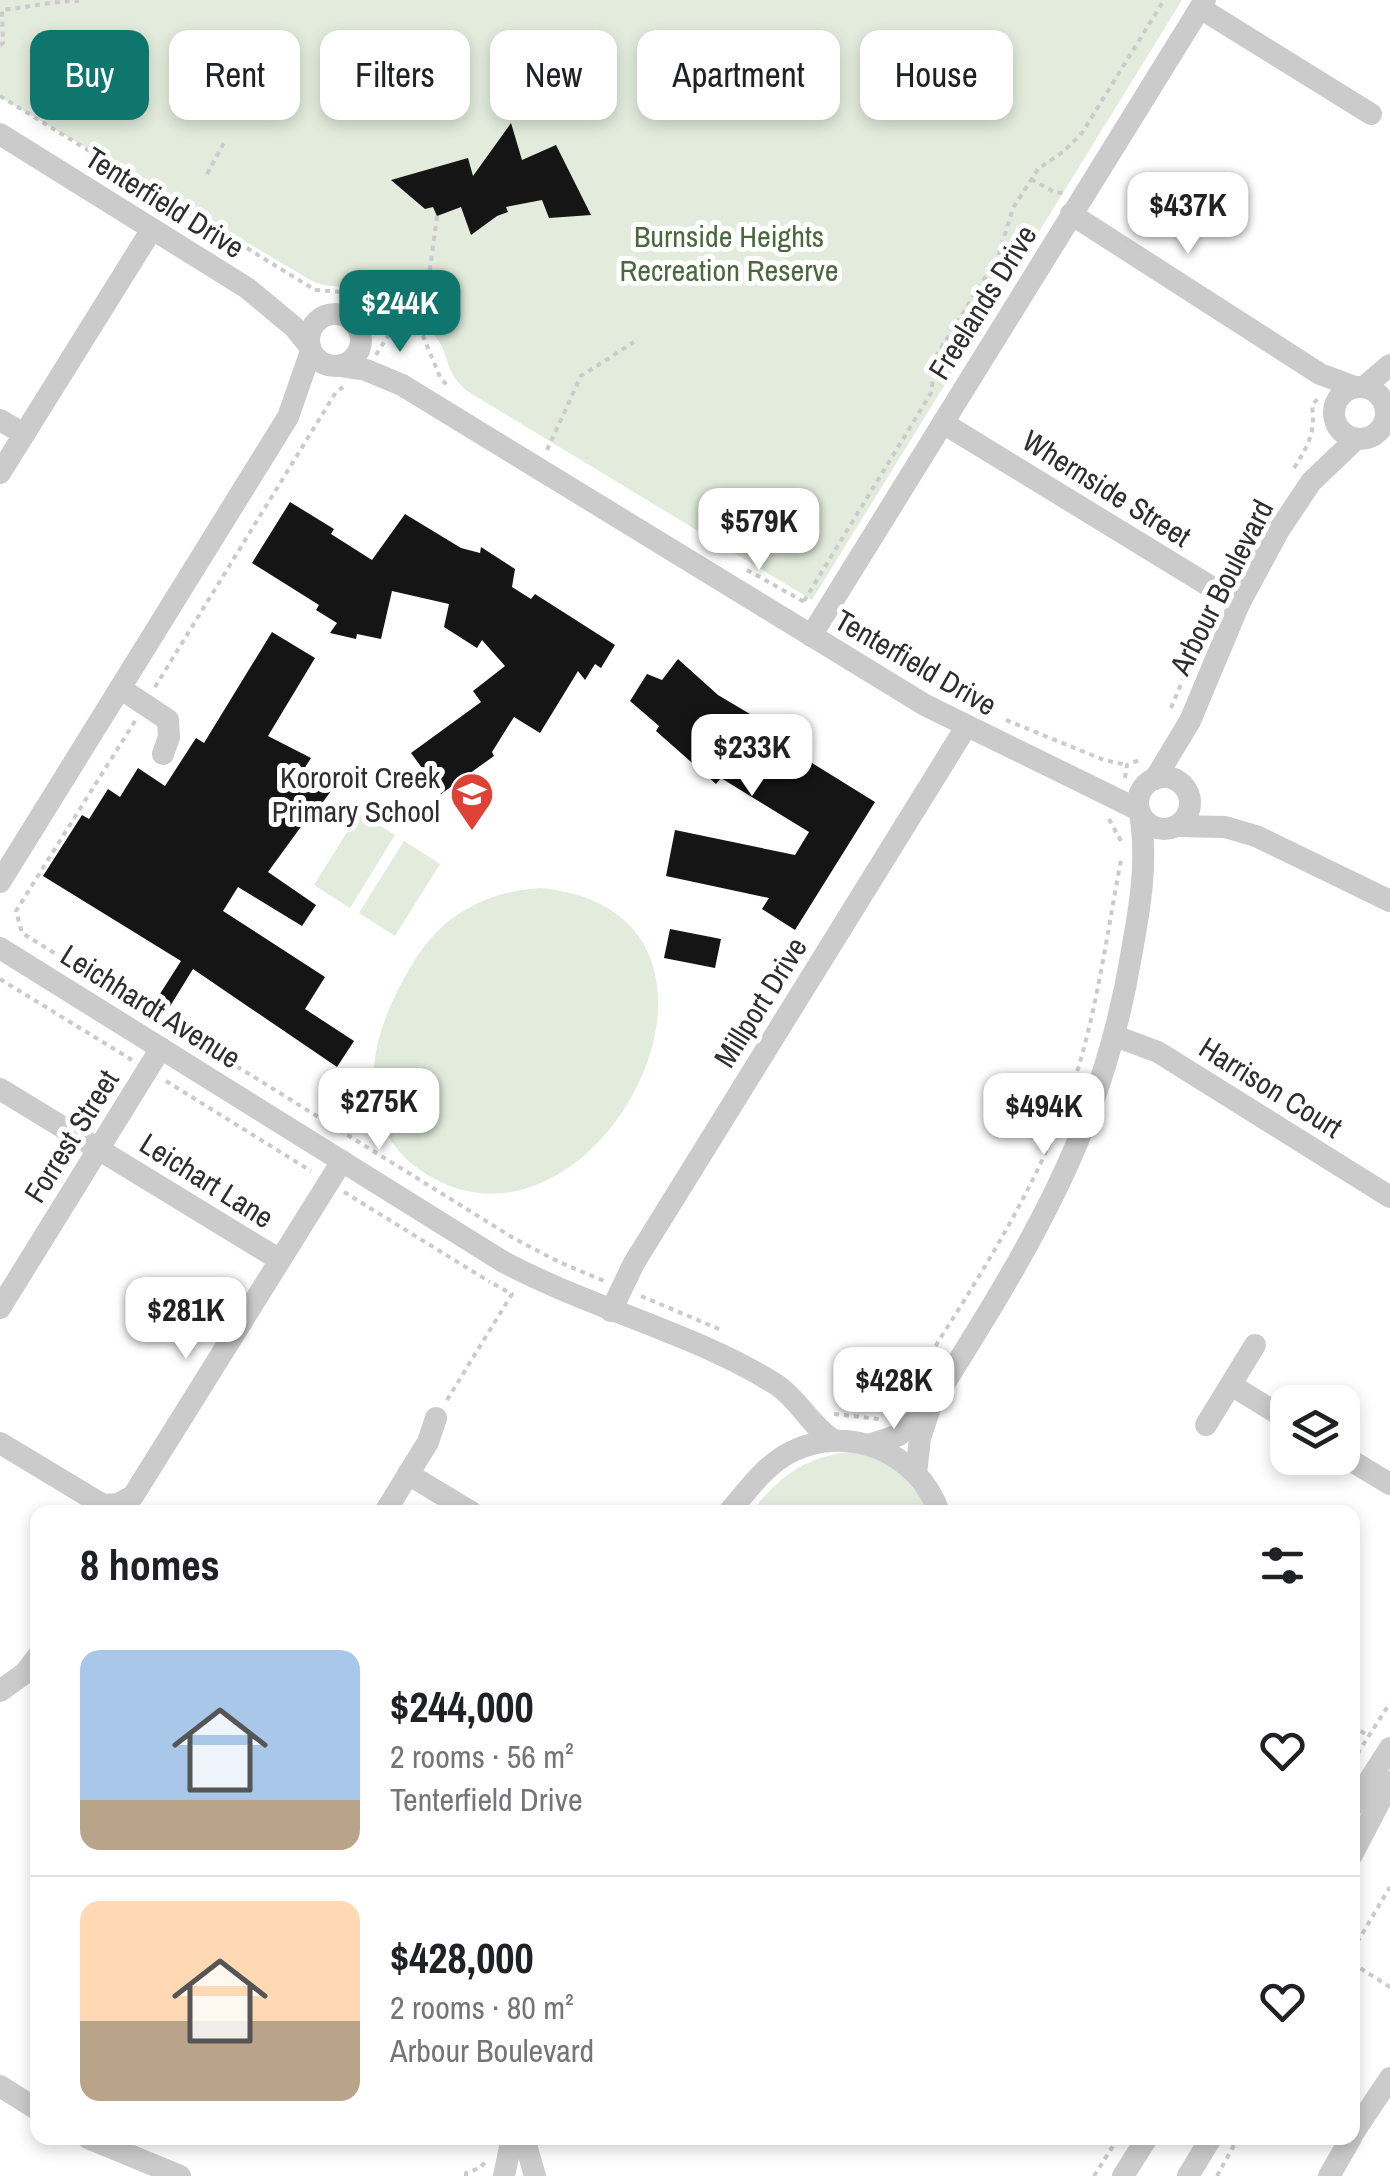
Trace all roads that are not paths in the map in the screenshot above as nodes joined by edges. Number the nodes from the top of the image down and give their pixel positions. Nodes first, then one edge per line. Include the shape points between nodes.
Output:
1 (1202, 4) edge
2 (1371, 114) dead end
3 (0, 134) edge
4 (1076, 207) junction
5 (152, 229) junction
6 (248, 288) junction
7 (328, 316) junction
8 (360, 330) junction
9 (1276, 344) junction
10 (311, 349) junction
11 (1390, 365) edge
12 (335, 366) junction
13 (1360, 387) junction
14 (449, 400) junction
15 (1388, 408) edge
16 (288, 417) junction
17 (1335, 417) junction
18 (0, 420) edge
19 (944, 423) junction
20 (24, 434) junction
21 (1359, 439) junction
22 (1390, 446) edge
23 (0, 473) edge
24 (1311, 482) junction
25 (1239, 604) junction
26 (810, 636) junction
27 (120, 688) junction
28 (1190, 720) junction
29 (966, 727) junction
30 (163, 754) dead end
31 (1062, 770) junction
32 (1152, 780) junction
33 (1188, 795) junction
34 (1139, 811) junction
35 (1174, 827) junction
36 (1256, 836) junction
37 (0, 882) edge
38 (1390, 901) edge
39 (1140, 903) junction
40 (0, 948) edge
41 (1115, 1036) junction
42 (161, 1048) junction
43 (0, 1089) edge
44 (98, 1149) junction
45 (342, 1160) junction
46 (1390, 1197) edge
47 (280, 1260) junction
48 (0, 1308) edge
49 (611, 1311) junction
50 (1255, 1345) dead end
51 (746, 1370) junction
52 (1231, 1385) junction
53 (931, 1404) junction
54 (1270, 1409) edge
55 (436, 1418) road end
56 (1206, 1424) dead end
57 (832, 1439) junction
58 (0, 1443) edge
59 (869, 1445) junction
60 (791, 1452) junction
61 (1360, 1466) edge
62 (408, 1474) junction
63 (916, 1474) junction
64 (1390, 1484) edge
65 (104, 1505) edge
66 (120, 1505) edge
67 (389, 1505) edge
68 (459, 1505) edge
69 (735, 1505) edge
70 (940, 1505) edge
71 (30, 1666) edge
72 (0, 1691) edge
73 (1390, 1748) edge
74 (1390, 1782) edge
75 (1360, 1795) edge
76 (1360, 1840) edge
77 (1390, 2078) edge
78 (0, 2086) edge
79 (30, 2105) edge
80 (1360, 2124) edge
81 (105, 2145) edge
82 (511, 2145) edge
83 (526, 2145) edge
84 (1143, 2145) edge
85 (1207, 2145) edge
86 (1347, 2145) edge
87 (180, 2176) edge
88 (504, 2176) edge
89 (535, 2176) edge
90 (1123, 2176) edge
91 (1188, 2176) edge
92 (1329, 2176) edge

1 - 2 street
1 - 4 street, Freelands Drive
3 - 5 street, Tenterfield Drive
4 - 9 street
4 - 19 street, Freelands Drive
5 - 6 street, Tenterfield Drive
5 - 20 street
6 - 7 street, Tenterfield Drive
6 - 10 street, Tenterfield Drive
7 - 8 street via 348,318
7 - 10 street via 312,328
8 - 12 street via 358,353
8 - 14 street, Tenterfield Drive via 378,354
9 - 13 street via 1320,374
9 - 17 street via 1322,392
10 - 12 street
10 - 16 street
11 - 13 street
12 - 14 street, Tenterfield Drive via 368,370
12 - 16 street
13 - 15 street via 1378,394
13 - 17 street via 1340,396
14 - 26 street, Tenterfield Drive
15 - 21 street via 1380,431
16 - 27 street
17 - 21 street via 1340,429
17 - 24 street, Arbour Boulevard
18 - 20 street
19 - 25 street, Whernside Street
19 - 26 street, Freelands Drive via 814,608
20 - 23 street
21 - 22 street
21 - 24 street, Arbour Boulevard
24 - 25 street, Arbour Boulevard
25 - 28 street, Arbour Boulevard
26 - 29 street, Tenterfield Drive
27 - 30 street via 168,720
27 - 37 street
28 - 32 street
28 - 33 street
29 - 31 street, Tenterfield Drive
29 - 49 street, Millport Drive via 634,1263
31 - 32 street, Tenterfield Drive via 1117,785
31 - 34 street, Tenterfield Drive
32 - 33 street via 1170,778
32 - 34 street via 1140,794
33 - 35 street via 1188,814
33 - 36 street
34 - 35 street via 1150,825
34 - 39 street via 1145,852
35 - 36 street
35 - 39 street
36 - 38 street
39 - 41 street
40 - 42 street, Leichhardt Avenue
41 - 46 street, Harrison Court via 1158,1052
41 - 53 street via 1044,1220
42 - 44 street, Forrest Street
42 - 45 street, Leichhardt Avenue
43 - 44 street, Leichart Lane
44 - 47 street, Leichart Lane
44 - 48 street, Forrest Street
45 - 47 street
45 - 49 street, Leichhardt Avenue via 502,1260
47 - 66 street via 142,1483
49 - 51 street, Leichhardt Avenue
50 - 52 street
51 - 57 street via 782,1389
51 - 60 street via 791,1416
52 - 54 street
52 - 56 street
53 - 59 street via 898,1435
53 - 63 street
55 - 62 street
57 - 59 street
57 - 60 street
58 - 65 street
59 - 63 street
60 - 69 street
61 - 64 street
62 - 67 street
62 - 68 street
63 - 70 street
71 - 72 street
73 - 75 street
74 - 76 street
77 - 80 street
78 - 79 street
81 - 87 street
82 - 88 street
83 - 89 street
84 - 90 street
85 - 91 street
86 - 92 street

